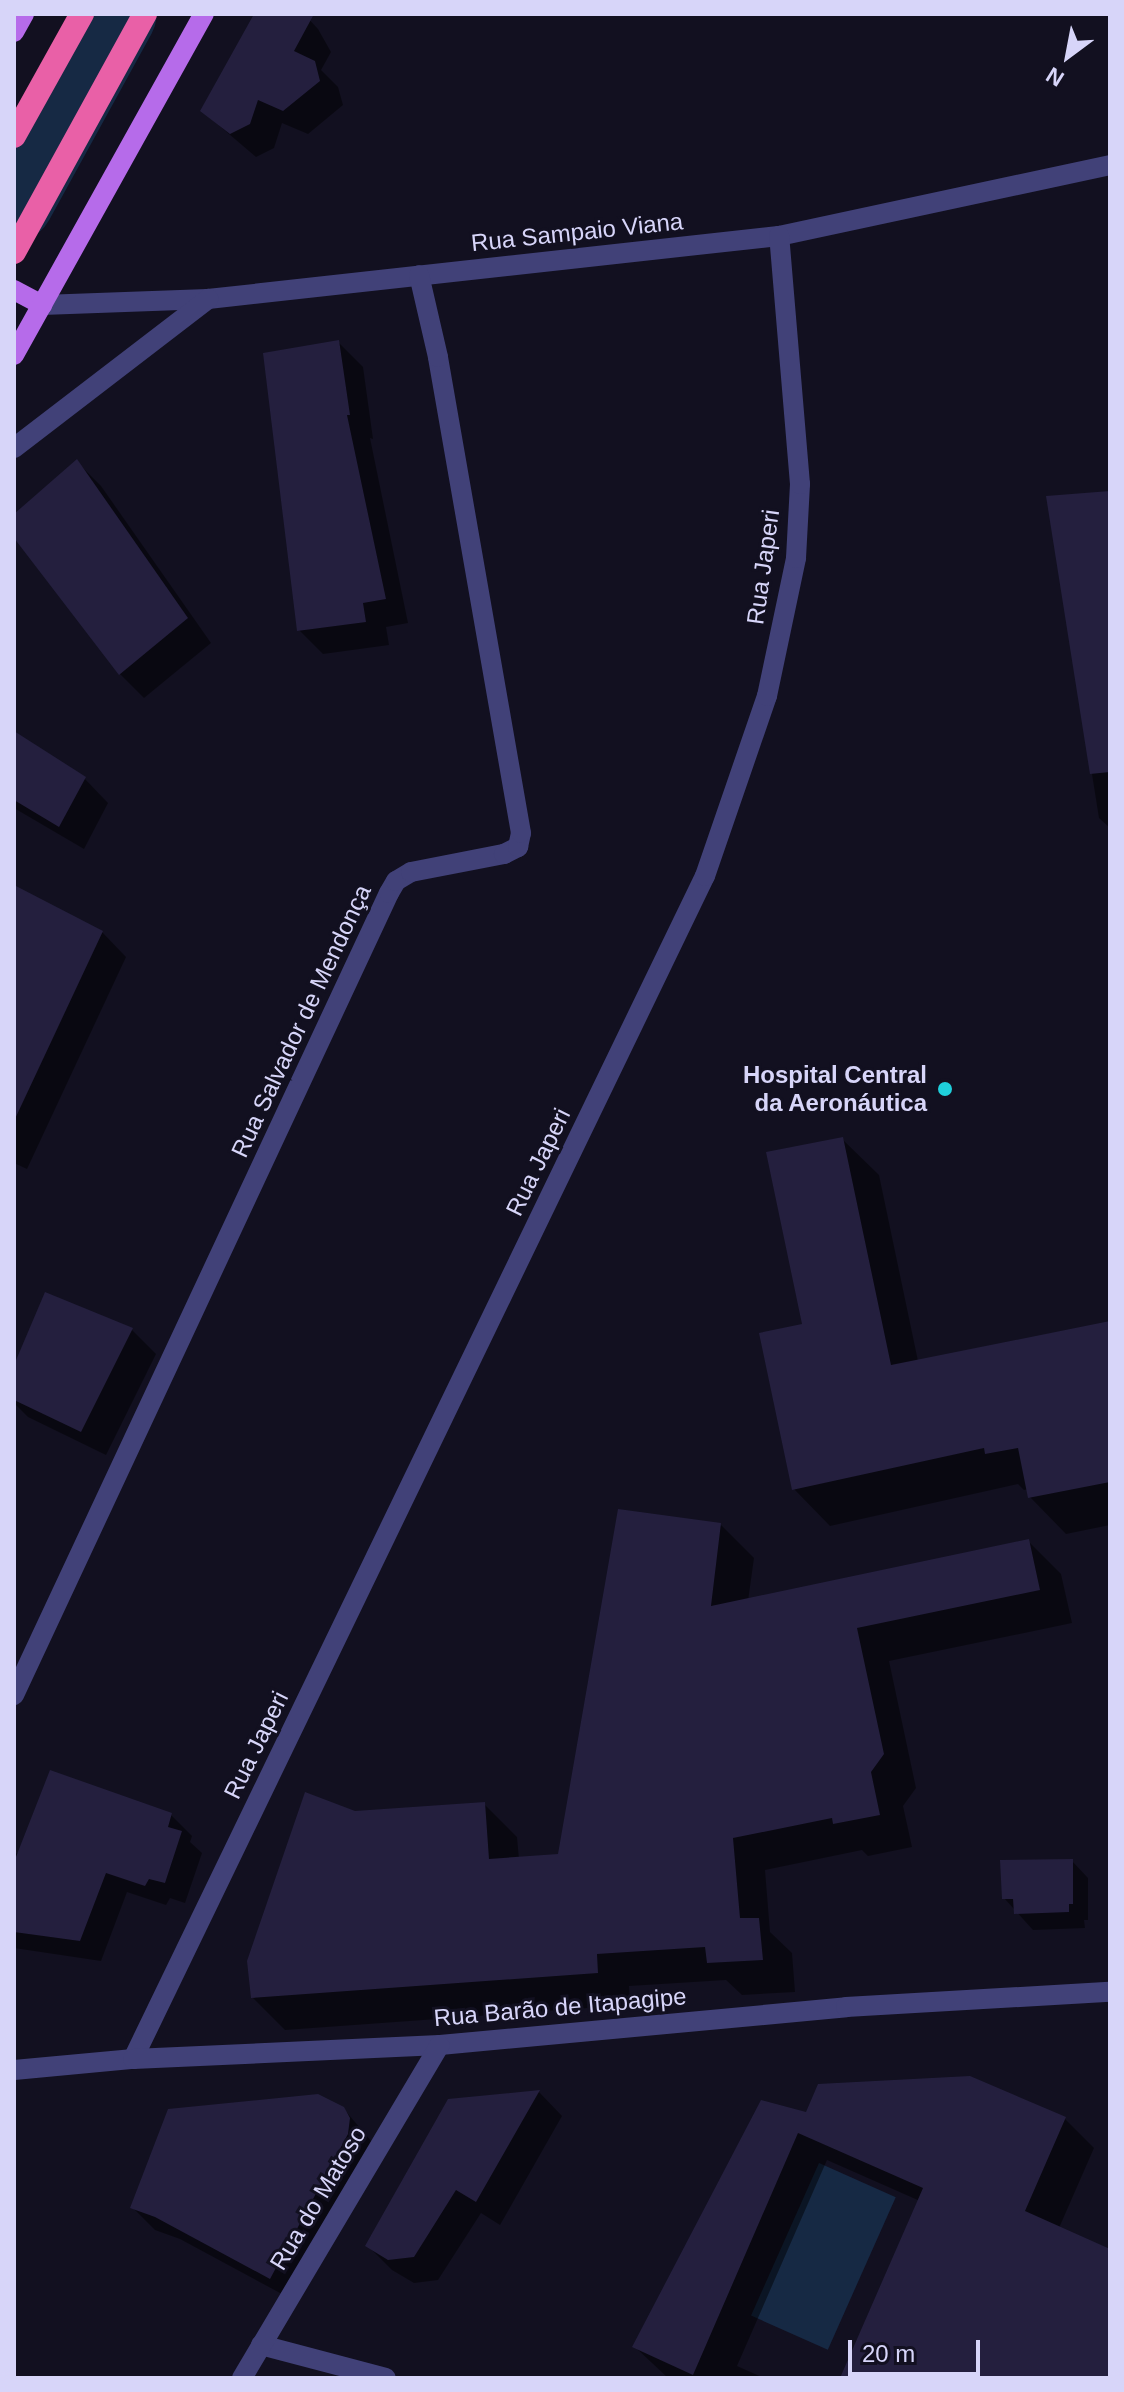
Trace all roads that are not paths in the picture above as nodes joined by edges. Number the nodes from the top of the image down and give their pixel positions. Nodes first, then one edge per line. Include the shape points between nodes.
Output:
1 (24, 14) edge
2 (82, 14) edge
3 (145, 14) edge
4 (204, 14) edge
5 (14, 32) edge
6 (14, 136) edge
7 (1110, 165) edge
8 (779, 236) junction
9 (14, 252) edge
10 (419, 275) junction
11 (14, 290) edge
12 (208, 299) junction
13 (42, 305) junction
14 (14, 355) edge
15 (14, 448) edge
16 (14, 1695) edge
17 (1110, 1992) edge
18 (440, 2045) junction
19 (133, 2059) junction
20 (14, 2070) edge
21 (261, 2345) junction
22 (242, 2378) edge
23 (386, 2378) edge

1 - 5 main road
2 - 6 highway
3 - 9 highway
4 - 13 main road
7 - 8 street, Rua Sampaio Viana
8 - 10 street, Rua Sampaio Viana
8 - 19 street, Rua Japeri via 800,484 796,558 767,696 705,876
10 - 12 street, Rua Sampaio Viana
10 - 16 street, Rua Salvador de Mendonça via 519,817 518,847 411,872 396,881
11 - 13 main road
12 - 13 street, Rua Sampaio Viana
12 - 15 street
13 - 14 main road
17 - 18 street, Rua Barão de Itapagipe via 846,2007
18 - 19 street, Rua Barão de Itapagipe
18 - 21 street, Rua do Matoso
19 - 20 street, Rua Barão de Itapagipe
21 - 22 street, Rua do Matoso
21 - 23 street

